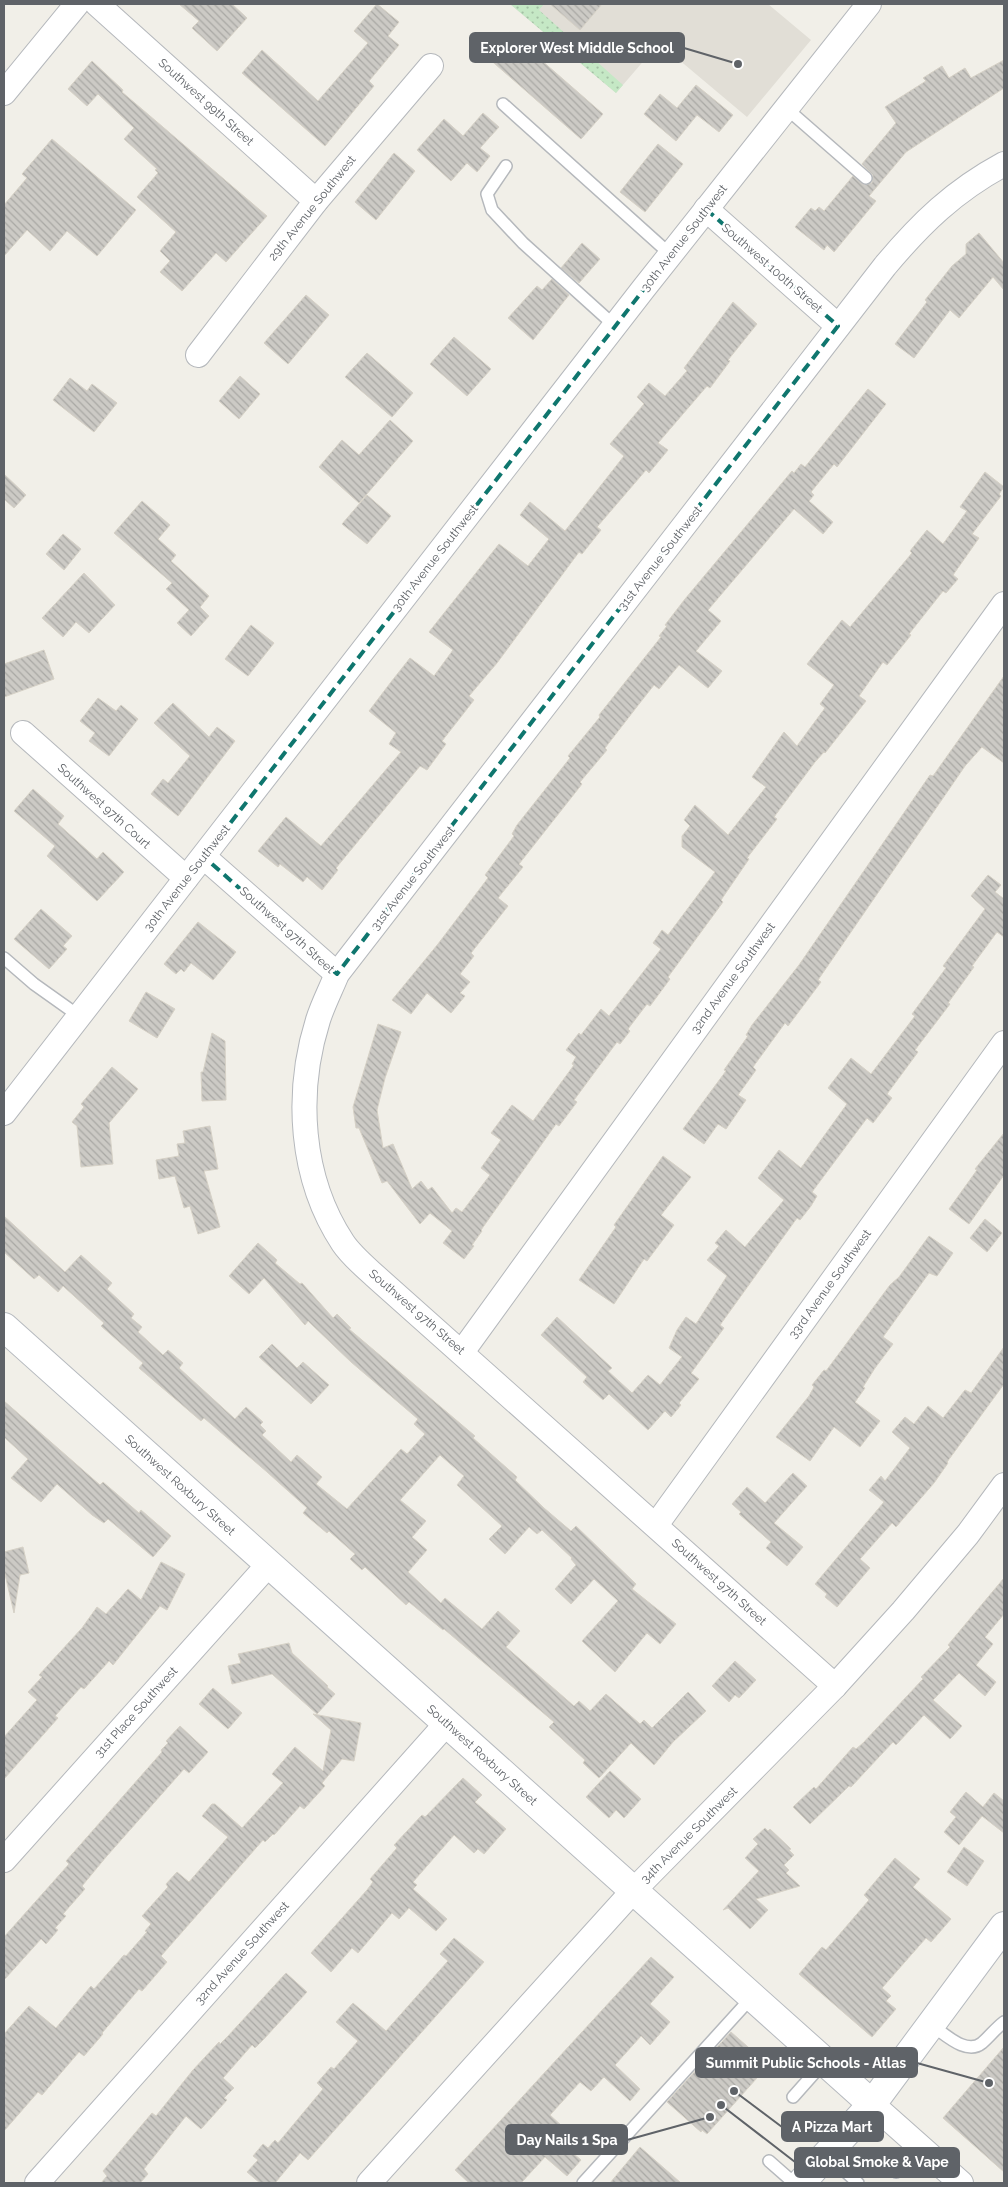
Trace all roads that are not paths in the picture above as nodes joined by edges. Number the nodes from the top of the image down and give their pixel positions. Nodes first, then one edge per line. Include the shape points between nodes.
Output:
1 (77, 4) edge
2 (97, 4) edge
3 (868, 4) edge
4 (430, 66) dead end
5 (4, 93) edge
6 (503, 104) dead end
7 (786, 108) junction
8 (1004, 164) edge
9 (506, 166) dead end
10 (866, 178) dead end
11 (316, 201) junction
12 (706, 209) junction
13 (671, 255) junction
14 (615, 326) junction
15 (838, 326) junction
16 (198, 355) dead end
17 (1004, 604) edge
18 (23, 733) dead end
19 (204, 857) junction
20 (186, 878) junction
21 (4, 958) edge
22 (337, 974) junction
23 (79, 1016) junction
24 (1004, 1043) edge
25 (4, 1113) edge
26 (4, 1327) edge
27 (462, 1352) junction
28 (1004, 1485) edge
29 (656, 1525) junction
30 (269, 1564) junction
31 (835, 1686) junction
32 (447, 1723) junction
33 (4, 1860) edge
34 (633, 1891) junction
35 (1004, 1926) edge
36 (752, 1997) junction
37 (1004, 2022) edge
38 (931, 2025) junction
39 (825, 2061) junction
40 (793, 2097) dead end
41 (872, 2104) junction
42 (919, 2146) junction
43 (828, 2156) junction
44 (769, 2161) dead end
45 (896, 2172) dead end
46 (37, 2183) edge
47 (369, 2183) edge
48 (583, 2183) edge
49 (794, 2183) edge
50 (801, 2183) edge
51 (858, 2183) edge
52 (961, 2183) edge

1 - 5 street
2 - 11 street, Southwest 99th Street
3 - 7 street, 30th Avenue Southwest
4 - 11 street, 29th Avenue Southwest
6 - 13 lane
7 - 10 lane
7 - 12 street, 30th Avenue Southwest
8 - 15 street, 31st Avenue Southwest via 940,206 914,231
9 - 14 lane via 487,194 492,210 523,243
11 - 16 street, 29th Avenue Southwest
12 - 13 street, 30th Avenue Southwest
12 - 15 street, Southwest 100th Street
13 - 14 street, 30th Avenue Southwest
14 - 19 street, 30th Avenue Southwest
15 - 22 street, 31st Avenue Southwest
17 - 27 street, 32nd Avenue Southwest
18 - 20 street, Southwest 97th Court
19 - 20 street, 30th Avenue Southwest
19 - 22 street, Southwest 97th Street
20 - 23 street, 30th Avenue Southwest
21 - 23 lane
22 - 27 street, Southwest 97th Street via 318,1020 304,1112 309,1162 322,1204 344,1245
23 - 25 street, 30th Avenue Southwest
24 - 29 street, 33rd Avenue Southwest
26 - 30 main road, Southwest Roxbury Street
27 - 29 street, Southwest 97th Street
28 - 31 street, 34th Avenue Southwest via 968,1534
29 - 31 street, Southwest 97th Street
30 - 32 main road, Southwest Roxbury Street
30 - 33 street, 31st Place Southwest
31 - 34 street, 34th Avenue Southwest
32 - 34 main road, Southwest Roxbury Street
32 - 46 street, 32nd Avenue Southwest
34 - 36 main road, Southwest Roxbury Street
34 - 47 street, 34th Avenue Southwest
35 - 38 main road
36 - 39 main road, Southwest Roxbury Street
36 - 48 lane
37 - 38 lane via 980,2045 971,2048
38 - 41 main road
39 - 40 lane
39 - 41 main road, Southwest Roxbury Street
41 - 42 street, Southwest Roxbury Street
41 - 43 main road
42 - 45 lane
42 - 52 street, Southwest Roxbury Street
43 - 50 main road
43 - 51 lane
44 - 49 lane

